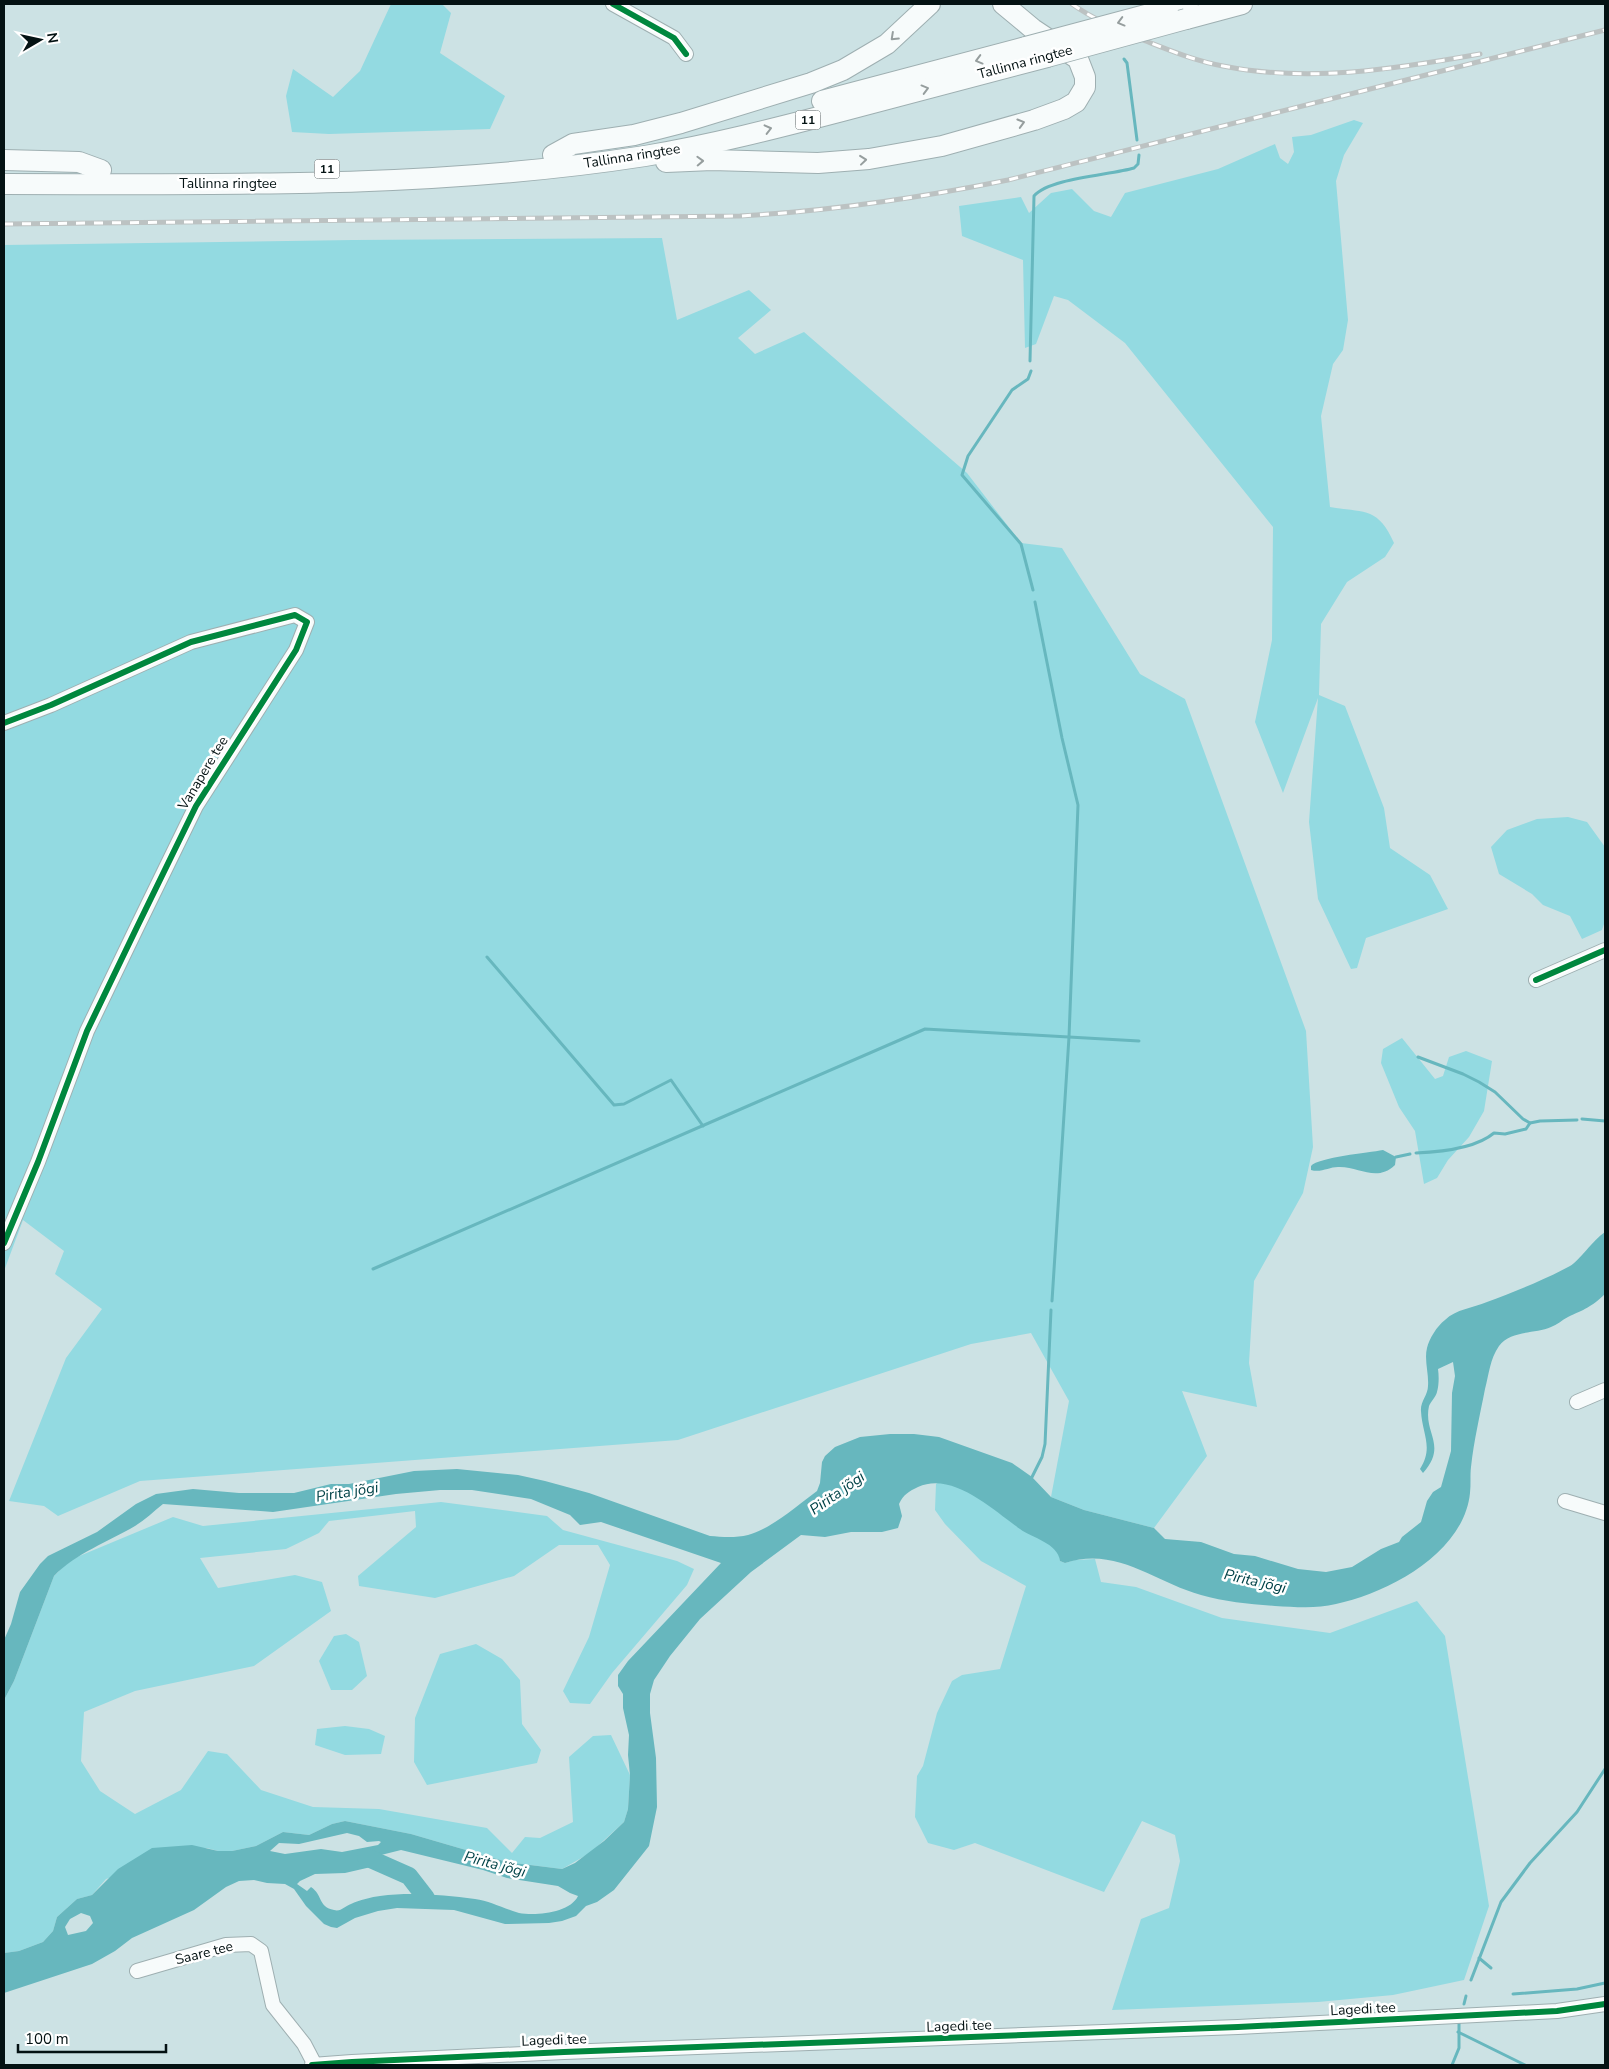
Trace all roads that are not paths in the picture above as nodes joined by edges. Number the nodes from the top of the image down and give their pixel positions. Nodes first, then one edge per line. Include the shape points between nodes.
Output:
1 (613, 4) edge
2 (930, 4) edge
3 (1003, 4) edge
4 (1242, 4) edge
5 (1187, 11) edge
6 (686, 54) dead end
7 (4, 160) edge
8 (559, 161) junction
9 (4, 170) edge
10 (101, 170) junction
11 (4, 184) edge
12 (4, 723) edge
13 (1605, 950) edge
14 (1536, 980) dead end
15 (4, 1243) edge
16 (1605, 1390) edge
17 (1577, 1402) dead end
18 (1565, 1501) dead end
19 (1605, 1513) edge
20 (137, 1971) dead end
21 (1605, 2004) edge
22 (314, 2065) edge

1 - 6 street via 674,38
2 -> 8 highway via 887,44 842,70 811,83 681,123 634,135 573,144
8 -> 3 highway via 588,172 712,160 818,163 868,159 942,146 1041,117 1076,102 1085,87 1078,59
4 - 5 highway, Tallinna ringtee / 11
5 -> 8 highway, Tallinna ringtee / 11, bridge via 1168,9 716,128
8 -> 5 highway, Tallinna ringtee / 11, bridge via 646,156 714,142 1047,57
7 - 10 highway via 78,162
8 - 10 highway, Tallinna ringtee / 11 via 410,167
8 - 11 highway, Tallinna ringtee / 11 via 494,175 354,182
9 - 10 highway, Tallinna ringtee / 11
12 - 15 street, Vanapere tee via 191,642 295,615 307,622 296,650 196,806 138,924 87,1031
13 - 14 street
16 - 17 street
18 - 19 street
20 - 22 street, Saare tee via 226,1945 251,1944 261,1952 273,2004 304,2044
21 - 22 street, Lagedi tee via 1548,2011 1238,2027 564,2052

